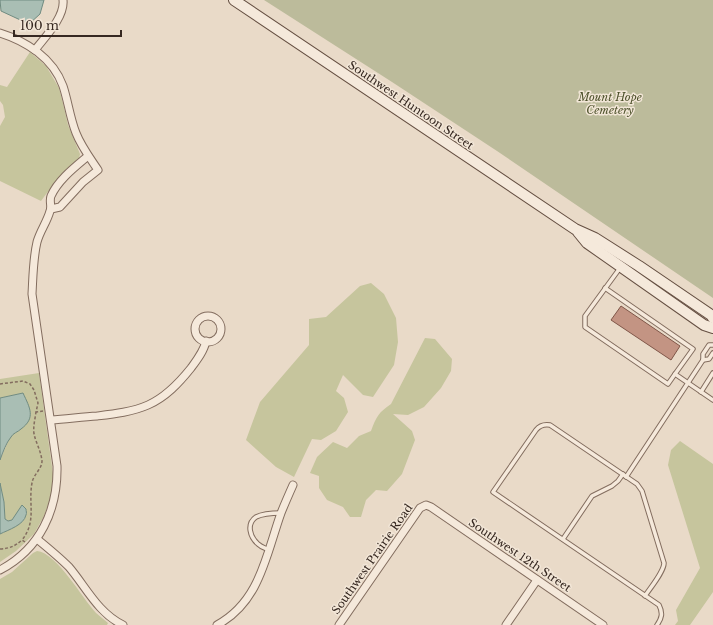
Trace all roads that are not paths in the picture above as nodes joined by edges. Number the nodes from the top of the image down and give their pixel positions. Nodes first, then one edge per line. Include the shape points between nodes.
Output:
1 (63, 0) edge
2 (234, 0) edge
3 (0, 33) edge
4 (35, 50) junction
5 (88, 156) junction
6 (51, 209) junction
7 (575, 229) junction
8 (621, 268) junction
9 (605, 288) junction
10 (713, 318) edge
11 (713, 328) edge
12 (206, 342) dead end
13 (713, 345) edge
14 (713, 353) edge
15 (703, 360) junction
16 (675, 374) junction
17 (713, 374) edge
18 (688, 383) junction
19 (701, 392) junction
20 (713, 400) edge
21 (51, 420) junction
22 (624, 475) junction
23 (293, 484) dead end
24 (424, 506) joint
25 (281, 513) junction
26 (37, 539) junction
27 (563, 539) junction
28 (269, 550) junction
29 (0, 570) edge
30 (537, 580) junction
31 (645, 596) junction
32 (123, 625) edge
33 (217, 625) edge
34 (339, 625) edge
35 (506, 625) edge
36 (603, 625) edge
37 (657, 625) edge

1 - 4 street via 59,18
2 - 7 main road, Southwest Huntoon Street
3 - 4 street via 26,43
4 - 5 street via 46,59 61,81 75,132
5 - 6 street via 55,189 50,198
5 - 6 street via 98,170 60,207
6 - 21 street via 37,243 32,294
7 - 8 main road, Southwest Huntoon Street via 587,243
7 - 10 main road, Southwest Huntoon Street via 595,238
8 - 9 lane
8 - 11 main road, Southwest Huntoon Street via 704,325
9 - 16 lane via 693,348
9 - 16 lane via 585,316 585,327 668,384
12 - 21 street via 201,354 177,385 147,406 117,414
13 - 15 lane via 709,345 703,354
14 - 15 lane via 709,359
15 - 18 lane
16 - 18 lane
17 - 19 lane
18 - 19 lane
18 - 22 lane
19 - 20 lane
21 - 26 street via 58,479 48,518
22 - 27 lane via 612,486 592,496
22 - 27 lane via 550,425 537,428 493,492
22 - 31 lane via 642,490 664,563 662,571
23 - 25 street
24 - 30 street, Southwest 12th Street via 430,507
24 - 34 street, Southwest Prairie Road via 420,508
25 - 28 street
25 - 28 lane via 258,516 249,527 256,542
26 - 29 street via 19,557
26 - 32 street via 60,558 101,609
27 - 31 lane
28 - 33 street via 250,596 232,615
30 - 35 street
30 - 36 street, Southwest 12th Street
31 - 37 lane via 662,610 661,620

